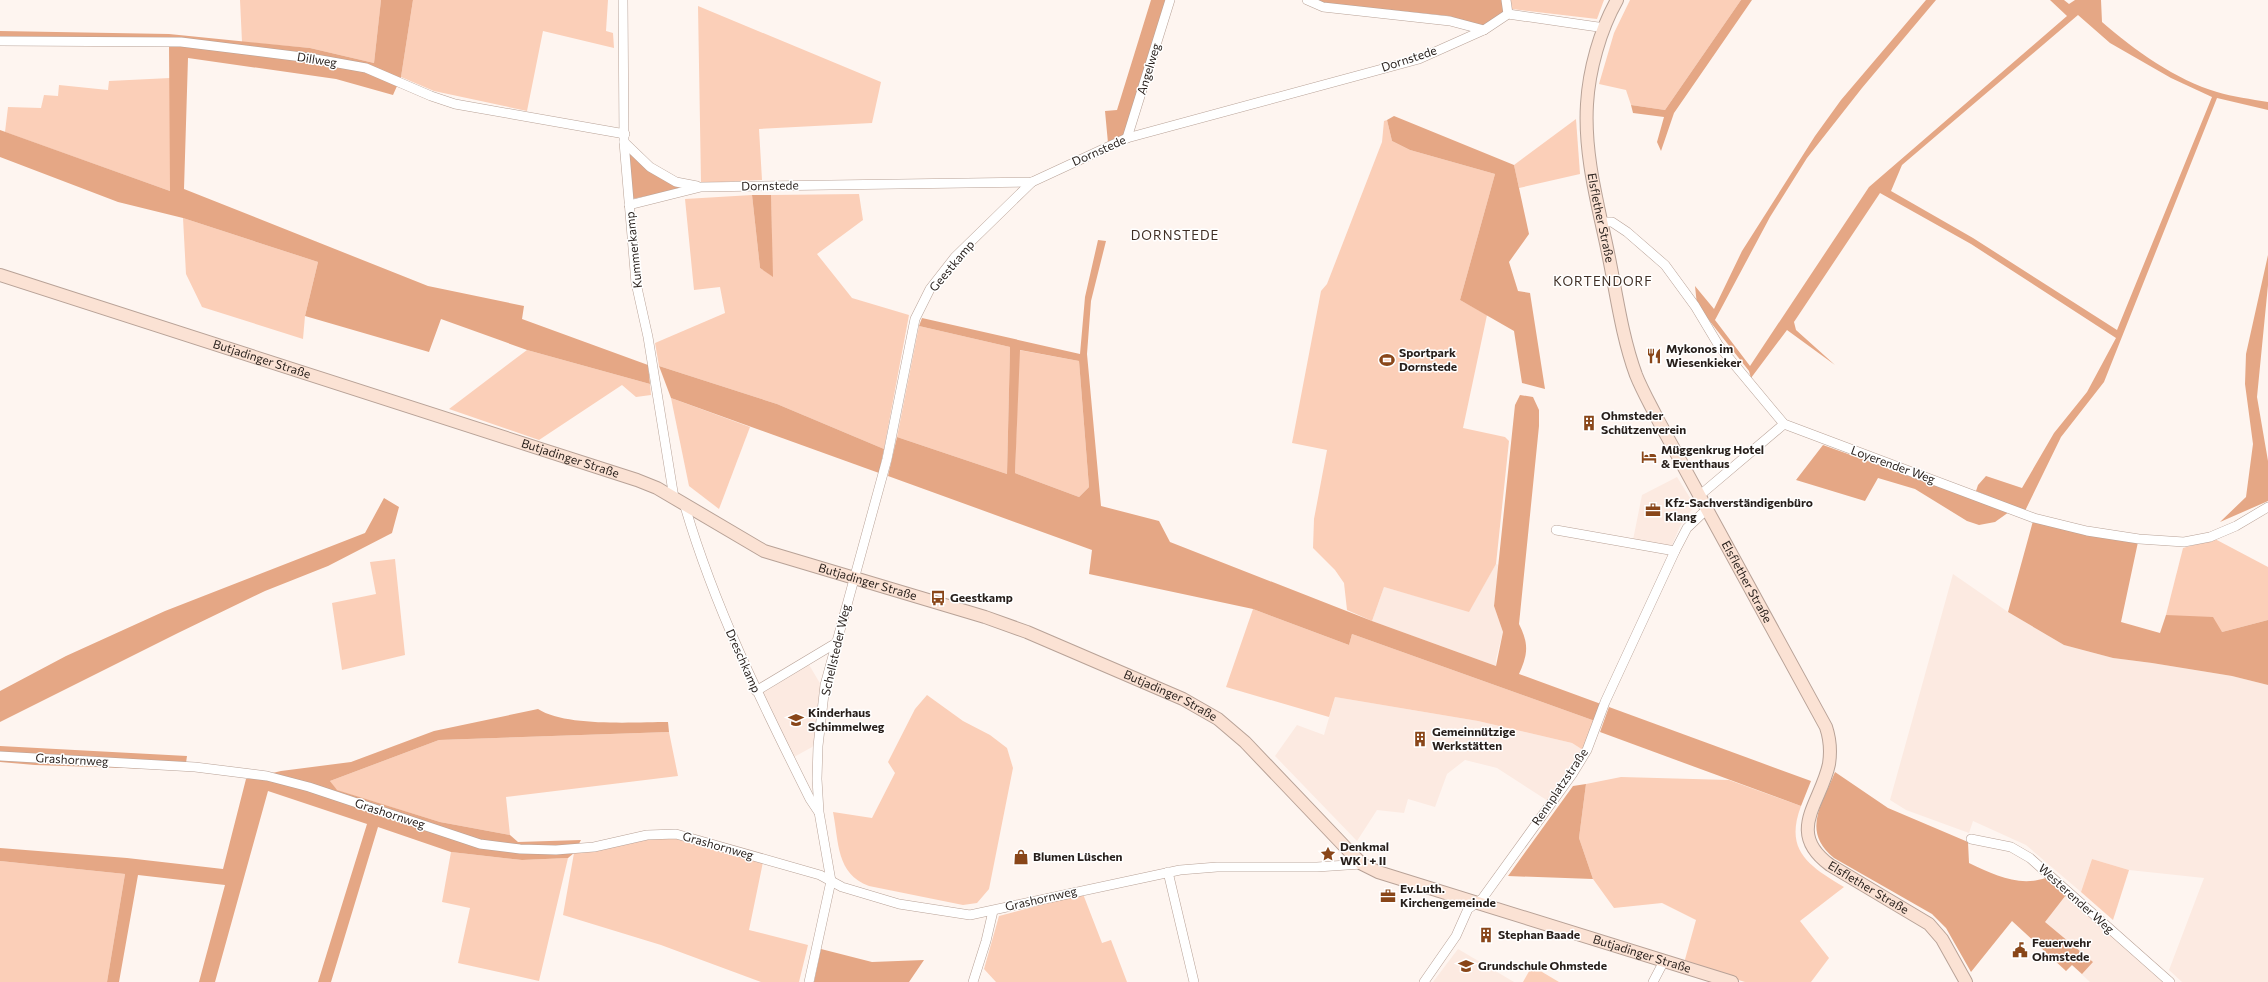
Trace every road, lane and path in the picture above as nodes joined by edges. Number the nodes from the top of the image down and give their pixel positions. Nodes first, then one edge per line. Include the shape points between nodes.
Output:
1 (623, 0) edge
2 (1170, 0) edge
3 (1307, 0) edge
4 (1506, 0) edge
5 (1617, 0) edge
6 (1508, 14) junction
7 (1604, 28) junction
8 (1484, 30) junction
9 (0, 41) edge
10 (624, 138) junction
11 (1127, 138) junction
12 (1032, 182) junction
13 (701, 187) junction
14 (629, 205) junction
15 (1601, 222) junction
16 (0, 275) edge
17 (1784, 424) junction
18 (1699, 496) junction
19 (679, 501) junction
20 (2268, 507) edge
21 (1707, 509) junction
22 (1556, 530) dead end
23 (1675, 551) junction
24 (853, 579) junction
25 (836, 643) junction
26 (756, 691) junction
27 (0, 756) edge
28 (819, 812) junction
29 (1972, 839) dead end
30 (1362, 864) junction
31 (1168, 872) junction
32 (831, 881) junction
33 (1475, 904) junction
34 (992, 911) junction
35 (1664, 961) junction
36 (809, 982) edge
37 (973, 982) edge
38 (1194, 982) edge
39 (1424, 982) edge
40 (1653, 982) edge
41 (1732, 982) edge
42 (1966, 982) edge
43 (2170, 982) edge

1 - 10 street, Kummerkamp
2 - 11 street, Angelweg
3 - 8 street via 1322,7 1450,21
4 - 6 street
5 - 7 street, Elsflether Straße
6 - 7 street
6 - 8 street, Dornstede
7 - 15 street, Elsflether Straße via 1587,104 1590,161
8 - 11 street, Dornstede via 1419,59
9 - 10 street, Dillweg via 181,42 310,58 366,68 455,104
10 - 13 street, Dornstede via 650,167 676,182
10 - 14 street, Kummerkamp
11 - 12 street, Dornstede
12 - 13 street, Dornstede
12 - 24 street, Geestkamp via 956,257 930,289 914,319 887,459
13 - 14 street, Dornstede
14 - 19 street, Kummerkamp via 636,283
15 - 17 street, Loyerender Weg via 1612,222 1627,232 1665,265 1695,306 1719,346
15 - 18 street, Elsflether Straße via 1636,375
16 - 19 street, Butjadinger Straße via 637,480
17 - 18 street
17 - 20 street, Loyerender Weg via 2034,518 2087,531 2139,539 2184,542 2210,537 2236,526
18 - 21 street, Elsflether Straße
19 - 24 street, Butjadinger Straße via 764,551
19 - 26 street, Dreschkamp via 704,570
21 - 23 street, Rennplatzstraße via 1687,528
21 - 42 street, Elsflether Straße via 1821,717 1828,735 1829,765 1808,822 1811,844 1830,865 1929,924 1942,939
22 - 23 street
23 - 33 street, Rennplatzstraße via 1604,704 1587,750 1482,899
24 - 25 street, Schellsteder Weg
24 - 30 street, Butjadinger Straße via 985,617 1027,632 1183,699 1218,720 1245,742
25 - 26 street
25 - 28 street, Schellsteder Weg via 825,685 818,746
26 - 28 street, Dreschkamp
27 - 32 street, Grashornweg via 194,767 267,776 309,787 480,844 520,849 594,847 646,835 676,834 820,875
28 - 32 street, Schellsteder Weg
29 - 43 street, Westerender Weg via 2011,846 2030,858
30 - 31 street, Grashornweg via 1317,867 1217,867
30 - 33 street, Butjadinger Straße via 1396,879
31 - 34 street, Grashornweg
31 - 38 street
32 - 34 street, Grashornweg via 842,887 899,904 970,915
32 - 36 street, Schellsteder Weg
33 - 35 street, Butjadinger Straße
33 - 39 street, Rennplatzstraße via 1468,909 1456,936
34 - 37 street
35 - 40 street
35 - 41 street, Butjadinger Straße

